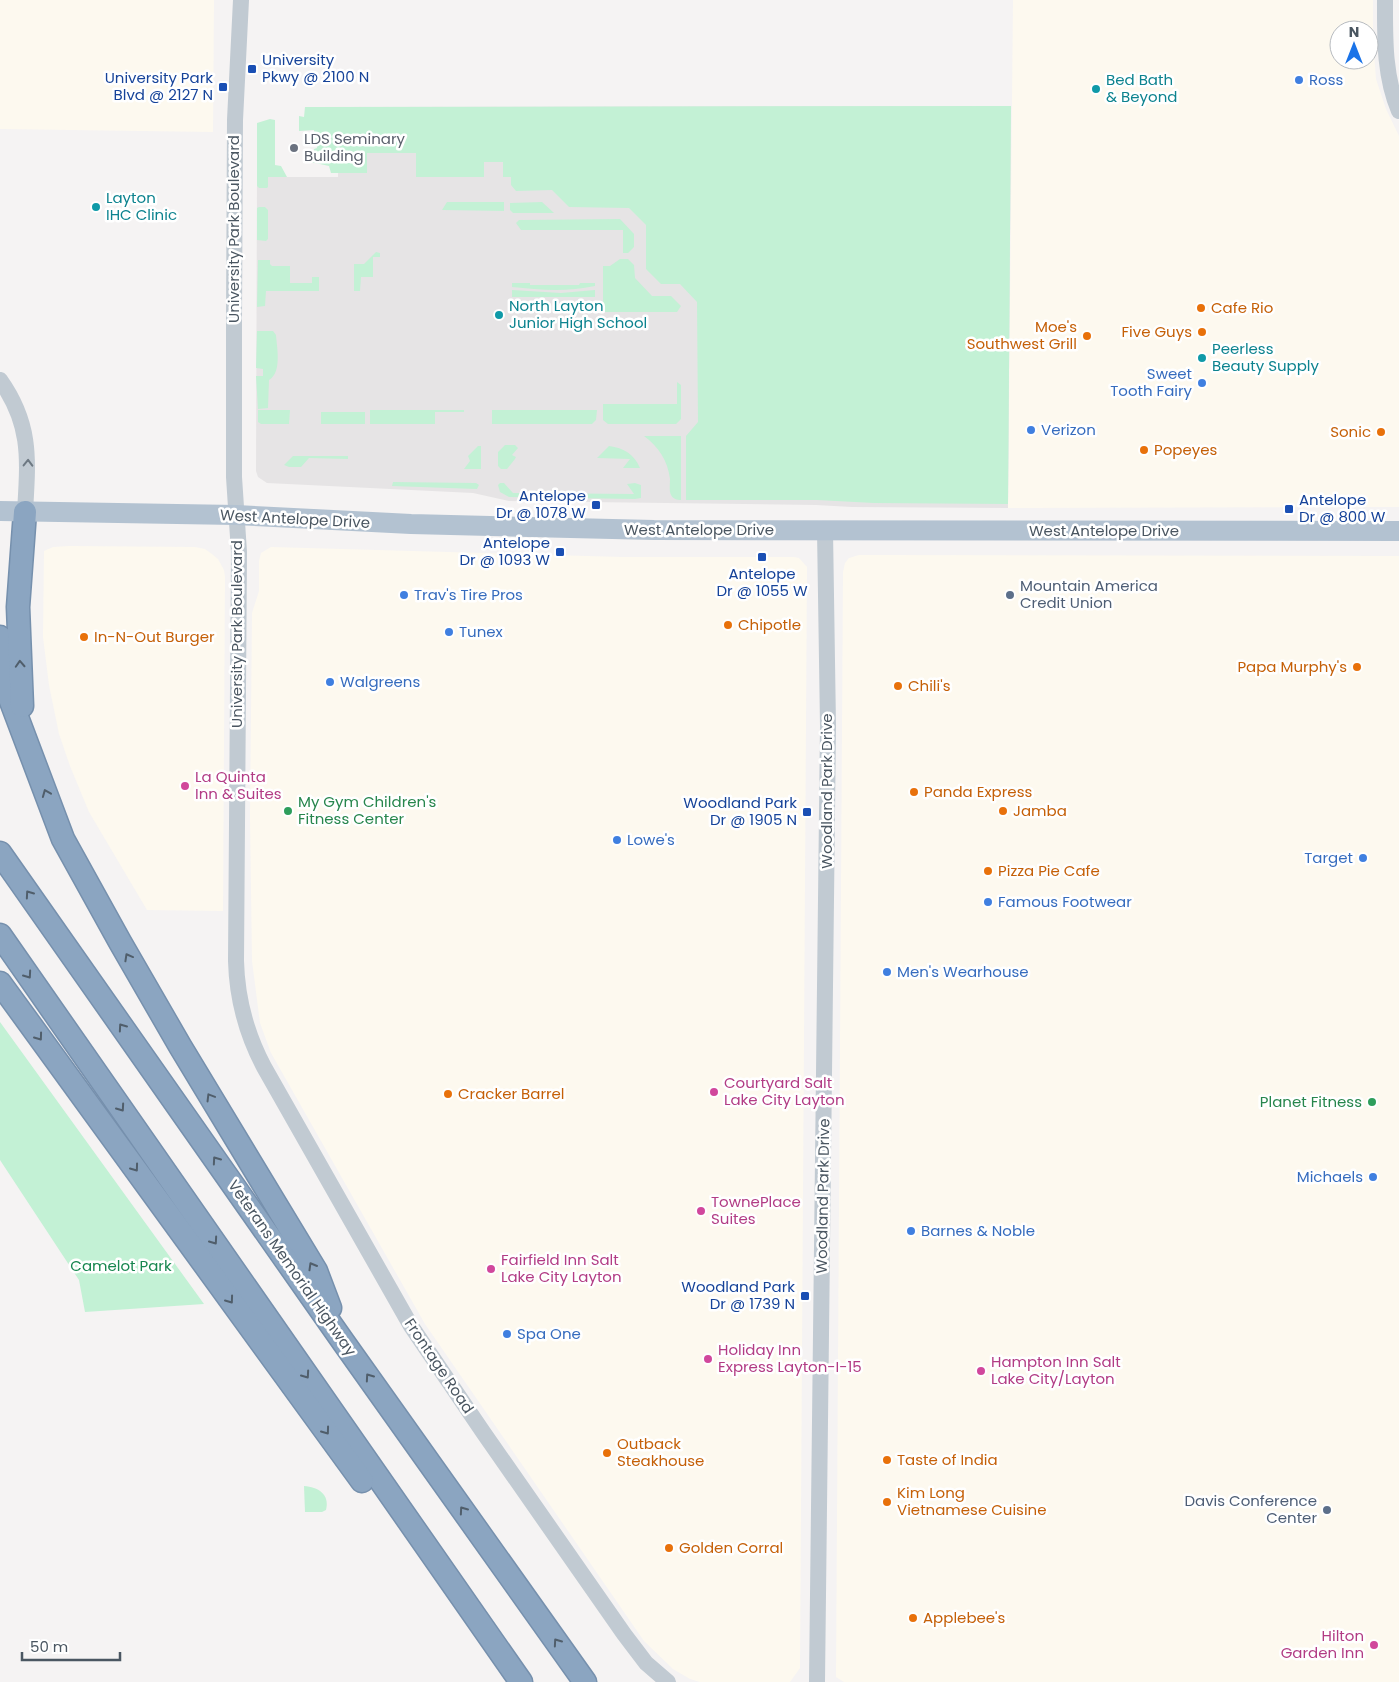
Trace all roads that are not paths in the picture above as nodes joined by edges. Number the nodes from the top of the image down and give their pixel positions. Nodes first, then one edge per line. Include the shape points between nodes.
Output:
1 (241, 0) edge
2 (1385, 0) edge
3 (1399, 111) edge
4 (0, 380) edge
5 (0, 511) edge
6 (25, 512) junction
7 (236, 515) junction
8 (825, 530) junction
9 (1399, 531) edge
10 (0, 637) edge
11 (23, 730) junction
12 (0, 853) edge
13 (0, 934) edge
14 (0, 984) edge
15 (246, 1027) joint
16 (344, 1343) junction
17 (516, 1675) edge
18 (585, 1682) edge
19 (668, 1682) edge
20 (817, 1682) edge

1 - 7 street, University Park Boulevard via 235,143
2 - 3 street via 1385,51 1389,82
6 -> 4 street via 28,450 24,427
5 - 6 main road, West Antelope Drive
6 - 7 main road, West Antelope Drive
11 -> 6 highway via 18,606
7 - 8 main road, West Antelope Drive via 500,527
7 - 15 street, University Park Boulevard via 239,552 236,961 238,995
8 - 9 main road, West Antelope Drive
8 - 20 street, Woodland Park Drive via 828,733
10 - 11 highway via 8,696
16 -> 11 highway via 316,1271 180,1046 64,839
16 -> 12 highway, Veterans Memorial Highway
13 -> 17 highway
14 -> 17 highway via 475,1637
15 - 19 street, Frontage Road via 272,1083 417,1334 624,1634 646,1663
18 -> 16 highway, Veterans Memorial Highway

